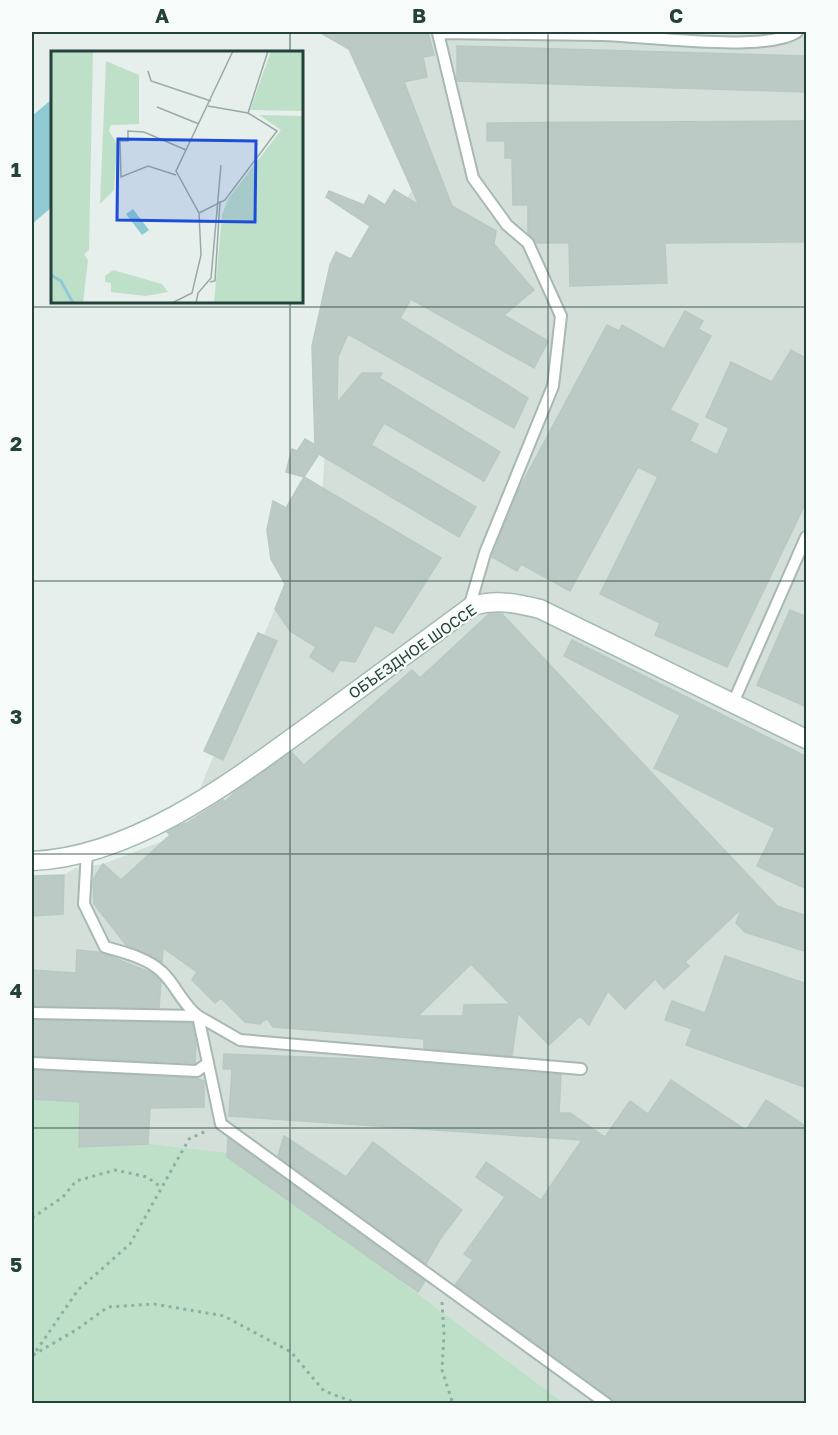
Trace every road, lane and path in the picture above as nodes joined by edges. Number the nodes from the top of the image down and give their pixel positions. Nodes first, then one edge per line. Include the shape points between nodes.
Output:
1 (797, 32) edge
2 (807, 537) edge
3 (469, 608) junction
4 (733, 703) junction
5 (807, 739) edge
6 (87, 851) junction
7 (32, 861) edge
8 (32, 1013) edge
9 (198, 1016) junction
10 (32, 1063) edge
11 (208, 1063) junction
12 (581, 1069) dead end
13 (221, 1124) junction
14 (161, 1187) junction
15 (32, 1218) edge
16 (441, 1282) junction
17 (32, 1356) edge
18 (359, 1404) edge
19 (453, 1404) edge
20 (607, 1404) edge

1 - 3 lane via 788,37 740,42 438,33 472,178 507,225 528,243 561,316 553,386 485,553
2 - 4 lane
3 - 4 street, ОБЪЕЗДНОЕ ШОССЕ via 490,601 540,609
3 - 6 street, ОБЪЕЗДНОЕ ШОССЕ via 230,783 154,827
4 - 5 street, ОБЪЕЗДНОЕ ШОССЕ
6 - 7 street, ОБЪЕЗДНОЕ ШОССЕ
6 - 9 lane via 84,904 105,947 162,971
8 - 9 lane
9 - 11 lane
9 - 12 lane via 240,1040
10 - 11 lane via 198,1071
11 - 13 lane
13 - 14 path via 189,1139
13 - 16 lane
14 - 15 path via 147,1177 115,1170 76,1181 63,1197
14 - 17 path via 130,1244 78,1290
16 - 19 path via 442,1370
16 - 20 lane
17 - 18 path via 108,1306 154,1304 224,1316 291,1352 324,1391

